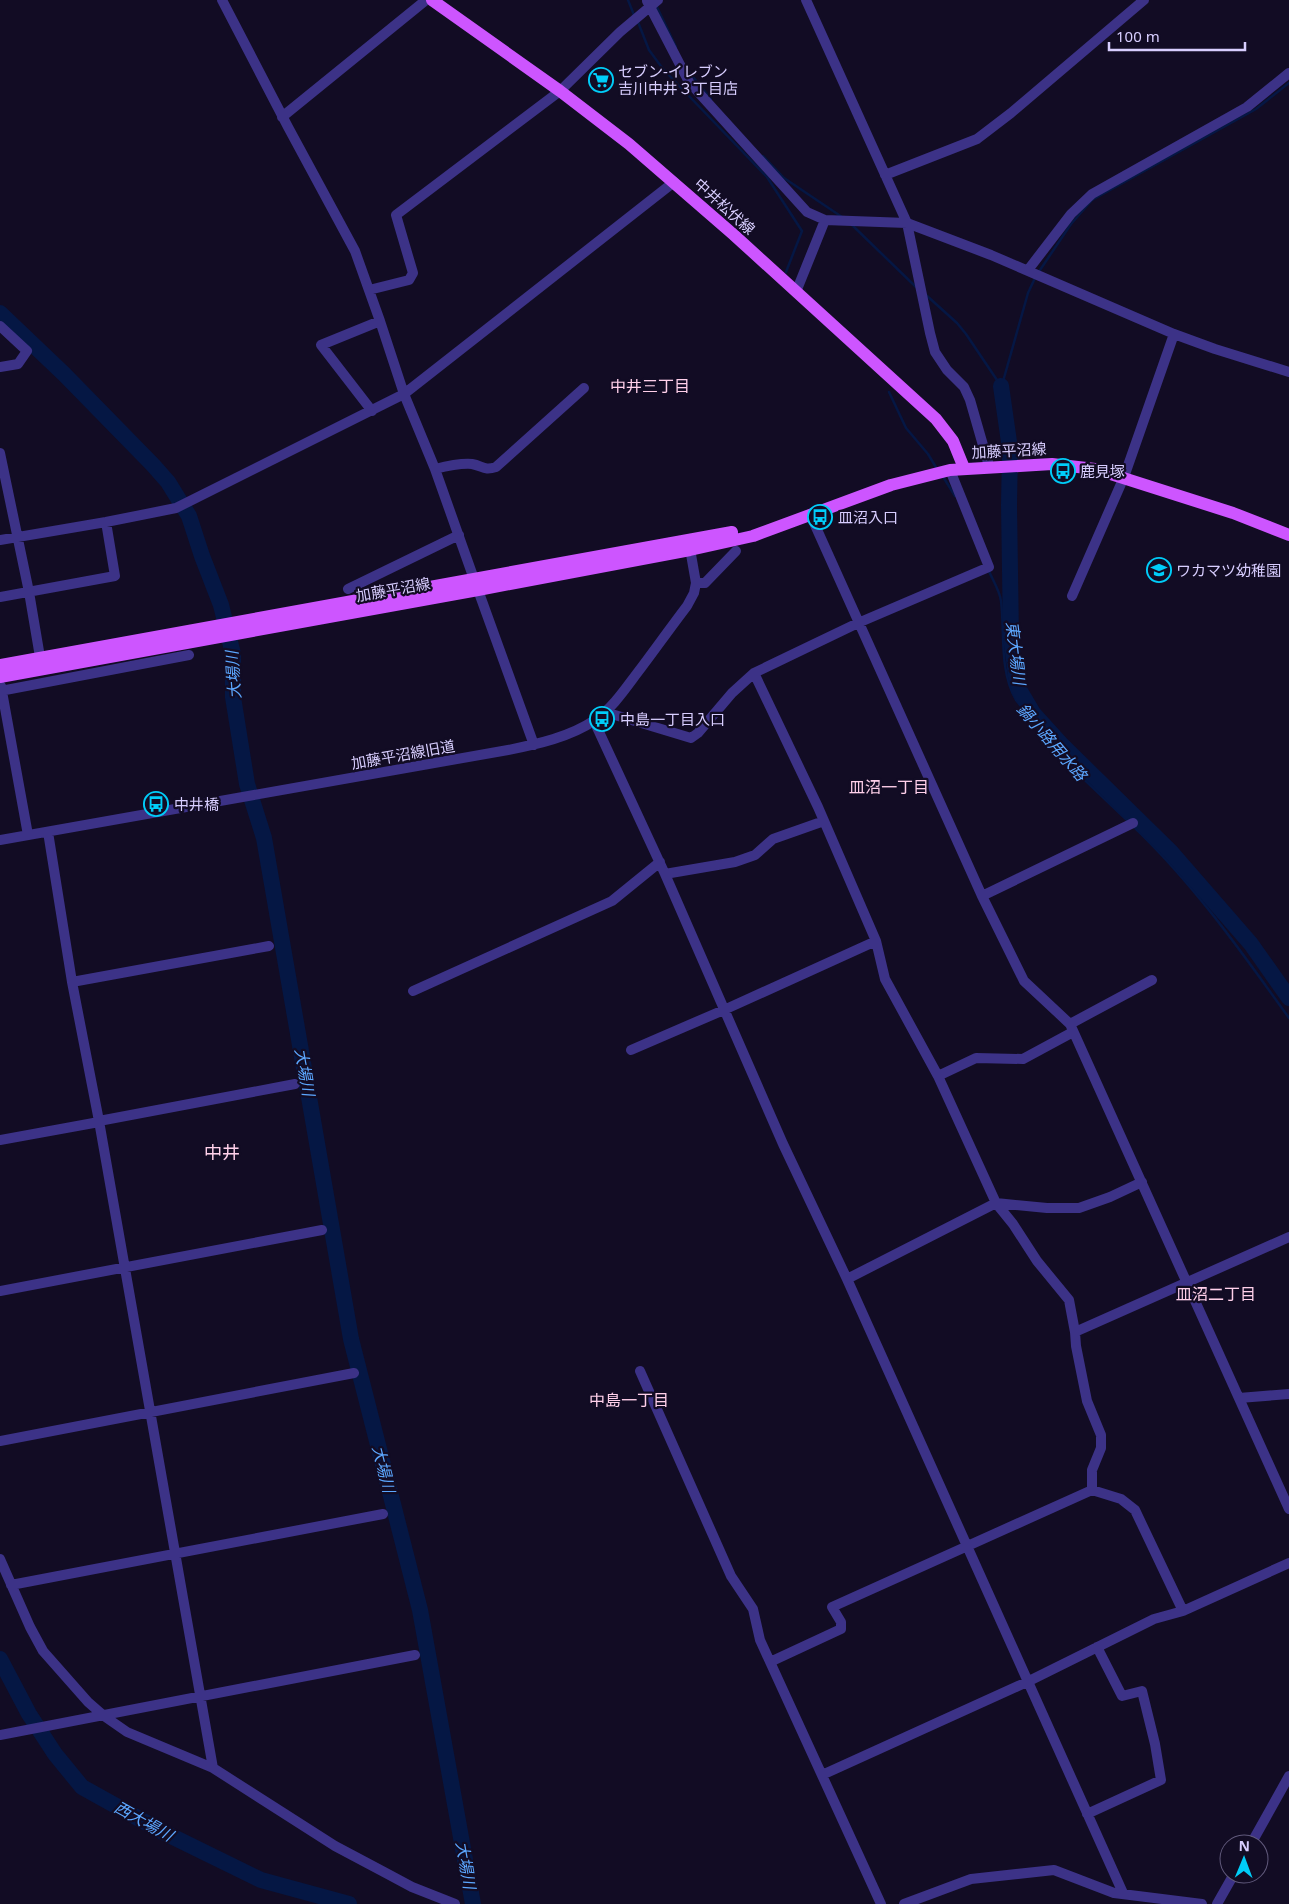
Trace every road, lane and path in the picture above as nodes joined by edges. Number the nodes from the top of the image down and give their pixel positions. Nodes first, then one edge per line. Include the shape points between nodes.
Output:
1 (222, 0) edge
2 (426, 0) edge
3 (432, 0) edge
4 (806, 0) edge
5 (1144, 0) edge
6 (652, 2) edge
7 (1289, 73) edge
8 (560, 91) junction
9 (282, 117) junction
10 (885, 175) junction
11 (674, 182) junction
12 (825, 220) junction
13 (908, 223) junction
14 (1028, 270) junction
15 (369, 290) junction
16 (796, 292) junction
17 (380, 322) junction
18 (0, 326) edge
19 (1174, 334) junction
20 (0, 367) edge
21 (1289, 372) edge
22 (584, 388) dead end
23 (404, 394) junction
24 (372, 411) junction
25 (0, 453) edge
26 (989, 466) junction
27 (964, 468) junction
28 (435, 469) junction
29 (950, 470) junction
30 (1124, 477) junction
31 (4, 494) edge
32 (810, 514) junction
33 (106, 522) junction
34 (1289, 534) edge
35 (458, 535) junction
36 (16, 537) junction
37 (0, 540) edge
38 (689, 545) junction
39 (736, 552) dead end
40 (696, 583) junction
41 (476, 585) junction
42 (348, 589) dead end
43 (29, 592) junction
44 (1072, 596) dead end
45 (0, 597) edge
46 (858, 623) junction
47 (215, 632) junction
48 (189, 655) dead end
49 (40, 658) junction
50 (0, 665) edge
51 (754, 673) junction
52 (0, 678) edge
53 (1, 691) edge
54 (605, 712) junction
55 (594, 721) junction
56 (534, 744) junction
57 (824, 821) junction
58 (1133, 823) dead end
59 (48, 832) junction
60 (28, 835) junction
61 (0, 840) edge
62 (660, 862) junction
63 (665, 874) junction
64 (982, 896) junction
65 (876, 941) junction
66 (270, 946) dead end
67 (1152, 980) dead end
68 (72, 982) junction
69 (413, 991) dead end
70 (726, 1009) junction
71 (1071, 1028) junction
72 (631, 1050) dead end
73 (938, 1076) junction
74 (295, 1084) dead end
75 (99, 1121) junction
76 (0, 1140) edge
77 (1142, 1182) junction
78 (996, 1203) junction
79 (322, 1230) dead end
80 (1289, 1237) edge
81 (125, 1268) junction
82 (847, 1279) junction
83 (1187, 1282) junction
84 (0, 1291) edge
85 (1075, 1332) junction
86 (640, 1371) dead end
87 (354, 1373) dead end
88 (1289, 1394) edge
89 (1239, 1398) junction
90 (151, 1412) junction
91 (0, 1441) edge
92 (1092, 1490) junction
93 (1289, 1509) edge
94 (383, 1514) dead end
95 (966, 1545) junction
96 (175, 1554) junction
97 (0, 1559) edge
98 (1289, 1562) edge
99 (10, 1584) junction
100 (1183, 1611) junction
101 (1097, 1647) junction
102 (415, 1655) dead end
103 (770, 1662) junction
104 (1027, 1682) junction
105 (200, 1696) junction
106 (104, 1716) junction
107 (0, 1735) edge
108 (213, 1768) junction
109 (822, 1775) junction
110 (1289, 1776) edge
111 (1087, 1814) junction
112 (1257, 1834) edge
113 (1228, 1884) edge
114 (1123, 1893) junction
115 (455, 1904) edge
116 (881, 1904) edge
117 (904, 1904) edge
118 (1202, 1904) edge
119 (1217, 1904) edge

1 - 9 street
2 - 9 street
3 - 8 main road, 中井松伏線
4 - 10 street
5 - 10 street via 1012,114 977,139
6 - 8 street
6 - 12 street via 689,82 806,212
7 - 14 street via 1247,107 1092,194 1071,214
8 - 11 main road, 中井松伏線
8 - 15 street via 396,215 413,273 409,280
9 - 15 street via 355,251
10 - 13 street
11 - 16 main road, 中井松伏線
11 - 23 street
12 - 13 street
12 - 16 street
13 - 14 street
13 - 26 street via 935,352 964,387
14 - 19 street
15 - 17 street
16 - 27 main road, 中井松伏線 via 936,419 953,441
17 - 23 street
17 - 24 street via 321,345
18 - 20 street via 27,351 18,364
19 - 21 street
19 - 30 street
22 - 28 street via 496,467 484,469 462,464
23 - 24 street
23 - 28 street
24 - 33 street via 176,508
25 - 31 street
26 - 27 main road, 加藤平沼線
26 - 30 main road, 加藤平沼線 via 1068,464
27 - 29 main road, 加藤平沼線
28 - 35 street
29 - 32 main road, 加藤平沼線 via 891,485
29 - 46 street via 989,567
30 - 34 main road, 加藤平沼線
30 - 44 street
31 - 36 street
32 - 38 main road, 加藤平沼線 via 753,536
32 - 46 street
33 - 36 street
33 - 43 street via 115,576
35 - 41 street
35 - 42 street
36 - 37 street
36 - 43 street
38 - 40 street
38 - 41 main road, 加藤平沼線
39 - 40 street via 705,583
40 - 54 street, 加藤平沼線旧道 via 687,606
41 - 47 main road, 加藤平沼線
41 - 56 street
43 - 45 street
43 - 49 street
46 - 51 street
46 - 64 street
47 - 49 main road, 加藤平沼線
47 - 52 main road, 加藤平沼線
48 - 53 street
49 - 50 main road, 加藤平沼線
51 - 54 street via 691,738
51 - 57 street
52 - 53 street
53 - 60 street
54 - 55 street, 加藤平沼線旧道
55 - 56 street, 加藤平沼線旧道
55 - 62 street
56 - 59 street, 加藤平沼線旧道
57 - 63 street via 773,839 755,855 735,862
57 - 65 street
58 - 64 street
59 - 60 street, 加藤平沼線旧道
59 - 68 street
60 - 61 street, 加藤平沼線旧道
62 - 63 street
62 - 69 street via 612,901
63 - 70 street
64 - 71 street via 1024,981
65 - 70 street
65 - 73 street via 885,979
66 - 68 street
67 - 71 street
68 - 75 street
70 - 72 street
70 - 82 street
71 - 73 street via 1023,1059 976,1058
71 - 77 street
73 - 78 street
74 - 75 street
75 - 76 street
75 - 81 street
77 - 78 street via 1079,1208
77 - 83 street
78 - 82 street
78 - 85 street via 1069,1300
79 - 81 street
80 - 83 street
81 - 84 street
81 - 90 street
82 - 95 street
83 - 85 street
83 - 89 street
85 - 92 street via 1087,1401 1101,1435 1101,1448 1092,1470
86 - 103 street via 731,1576 753,1609 760,1640
87 - 90 street
88 - 89 street
89 - 93 street
90 - 91 street
90 - 96 street
92 - 95 street
92 - 100 street via 1121,1499 1135,1510
94 - 96 street
95 - 103 street via 832,1607 841,1629
95 - 104 street
96 - 99 street
96 - 105 street
97 - 99 street
98 - 100 street
99 - 106 street via 43,1651
100 - 101 street via 1154,1619
101 - 104 street
101 - 111 street via 1122,1696 1142,1691 1161,1780
102 - 105 street
103 - 109 street
104 - 109 street
104 - 111 street
105 - 106 street
105 - 108 street
106 - 107 street
106 - 108 street via 127,1732
108 - 115 street via 335,1846 412,1887
109 - 116 street
110 - 112 street
111 - 114 street
113 - 119 street
114 - 117 street via 1114,1893 1054,1870 971,1880
114 - 118 street

